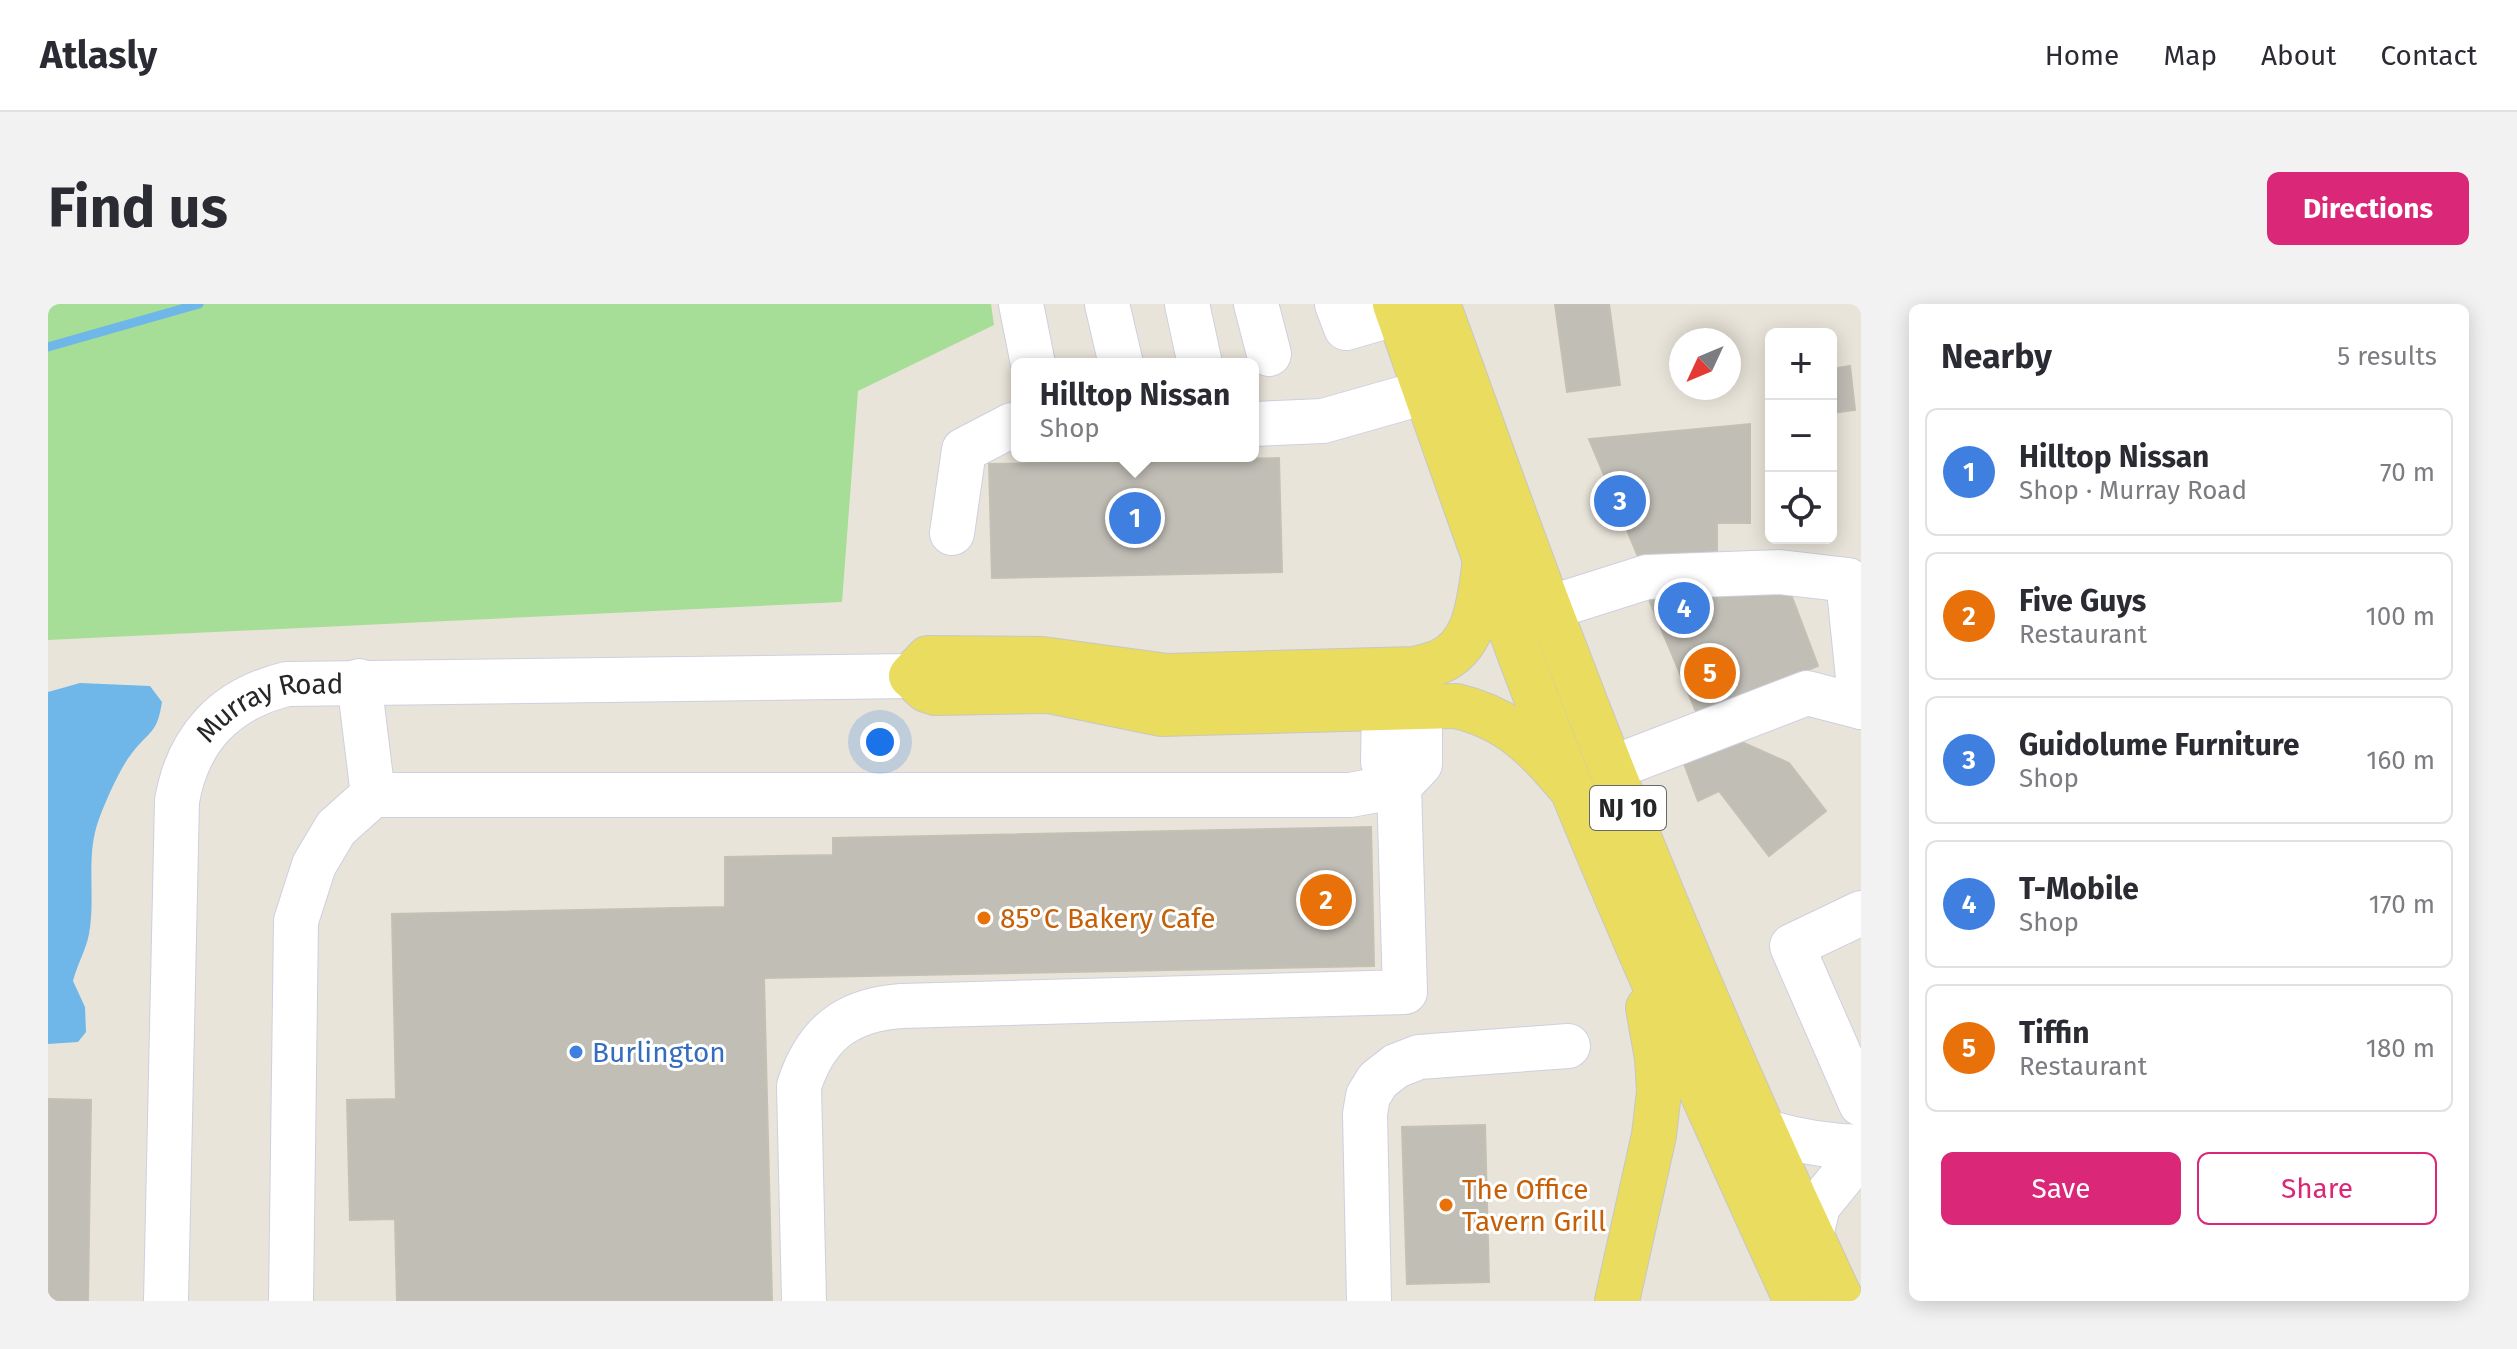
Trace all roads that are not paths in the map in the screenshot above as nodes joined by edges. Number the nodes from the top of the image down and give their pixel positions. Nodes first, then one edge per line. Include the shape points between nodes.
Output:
1 (1021, 304) edge
2 (1107, 304) edge
3 (1187, 304) edge
4 (1256, 304) edge
5 (1337, 304) edge
6 (1410, 307) edge
7 (1269, 354) dead end
8 (1032, 358) edge
9 (1120, 358) edge
10 (1199, 358) edge
11 (1425, 392) junction
12 (1259, 424) edge
13 (1011, 426) edge
14 (952, 533) dead end
15 (1485, 561) junction
16 (1854, 580) edge
17 (1549, 608) junction
18 (911, 676) junction
19 (359, 681) junction
20 (1402, 707) junction
21 (1861, 707) edge
22 (1612, 768) junction
23 (1399, 786) junction
24 (1573, 791) junction
25 (373, 795) junction
26 (1861, 913) edge
27 (1626, 916) junction
28 (1405, 992) junction
29 (1568, 1046) dead end
30 (1405, 1062) junction
31 (1861, 1104) edge
32 (1764, 1131) junction
33 (1861, 1150) edge
34 (1811, 1235) junction
35 (166, 1301) edge
36 (291, 1301) edge
37 (804, 1301) edge
38 (1369, 1301) edge
39 (1617, 1301) edge
40 (1796, 1301) edge
41 (1842, 1301) edge

1 - 8 street
2 - 9 street
3 - 10 street
4 - 7 street
5 - 6 street via 1346,328
6 - 11 main road, NJ 10
6 - 17 main road, NJ 10
11 - 12 street via 1323,421
11 - 15 main road, NJ 10
13 - 14 street via 964,450
15 - 18 main road via 1471,632 1457,651 1414,669 1167,676 1042,659 928,658
15 - 24 main road, NJ 10
16 - 17 street via 1780,572 1647,577
16 - 21 street
17 - 22 main road, NJ 10
18 - 19 street, Murray Road
18 - 20 main road via 930,693 1049,691 1161,714
19 - 25 street
19 - 35 street, Murray Road via 287,684 228,710 198,740 180,780
20 - 23 street via 1383,762
20 - 24 main road via 1456,706 1482,712 1515,731
21 - 22 street via 1807,693
22 - 32 main road, NJ 10
23 - 25 street via 1350,795
23 - 28 street
24 - 27 main road, NJ 10
25 - 36 street via 336,828 314,865 296,921
26 - 31 street via 1792,946
27 - 39 main road via 1650,1016 1659,1092
27 - 40 main road, NJ 10
28 - 30 street
28 - 37 street via 901,1006 863,1013 840,1024 816,1046 799,1086
29 - 30 street
30 - 38 street via 1378,1080 1366,1105
32 - 33 street
32 - 34 main road, NJ 10
33 - 34 street via 1818,1206
34 - 41 main road, NJ 10

